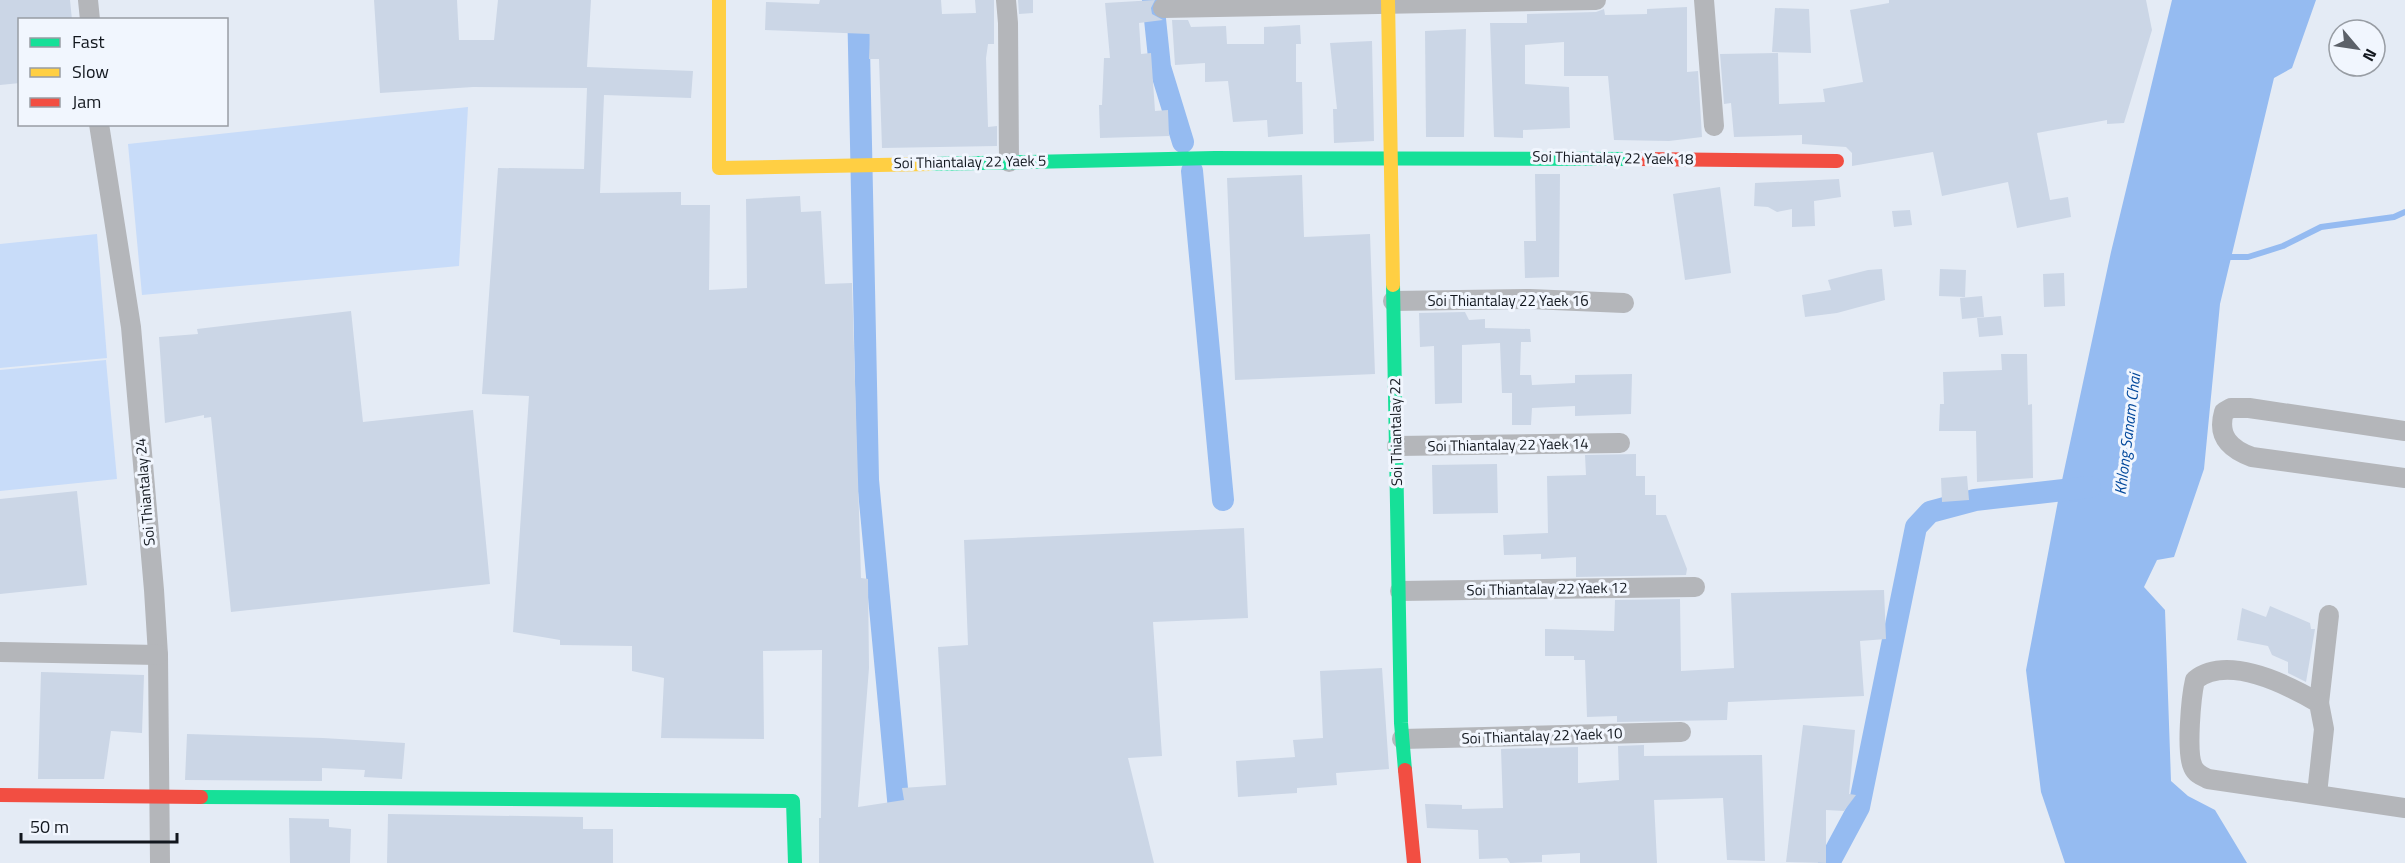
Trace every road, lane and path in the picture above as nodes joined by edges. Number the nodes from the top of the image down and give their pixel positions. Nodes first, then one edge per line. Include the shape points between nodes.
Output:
1 (88, 0) edge
2 (719, 0) edge
3 (1006, 0) edge
4 (1596, 0) edge
5 (1704, 0) edge
6 (1388, 2) edge
7 (1162, 8) dead end
8 (90, 18) edge
9 (99, 126) edge
10 (1714, 126) dead end
11 (1390, 160) junction
12 (1836, 161) dead end
13 (1009, 162) junction
14 (1393, 301) junction
15 (1624, 303) dead end
16 (2405, 431) edge
17 (1620, 443) dead end
18 (1396, 446) junction
19 (2405, 478) edge
20 (1695, 587) dead end
21 (1400, 591) junction
22 (2329, 615) dead end
23 (0, 652) edge
24 (158, 655) junction
25 (2319, 703) junction
26 (1681, 732) dead end
27 (1402, 740) junction
28 (2317, 794) junction
29 (0, 795) edge
30 (159, 797) junction
31 (2405, 808) edge
32 (160, 863) edge
33 (795, 863) edge
34 (1414, 863) edge

1 - 8 street
2 - 13 street, Soi Thiantalay 22 Yaek 5 via 719,168
3 - 13 street
4 - 6 street
5 - 10 street
6 - 7 street
6 - 11 street, Soi Thiantalay 22
9 - 24 street, Soi Thiantalay 24 via 131,327
11 - 12 street, Soi Thiantalay 22 Yaek 18 via 1499,157
11 - 13 street, Soi Thiantalay 22 Yaek 5
11 - 14 street, Soi Thiantalay 22
14 - 15 street, Soi Thiantalay 22 Yaek 16 via 1530,299
14 - 18 street, Soi Thiantalay 22
16 - 19 street via 2249,408 2231,408 2224,412 2222,420 2223,435 2232,448 2252,457
17 - 18 street, Soi Thiantalay 22 Yaek 14
18 - 21 street, Soi Thiantalay 22
20 - 21 street, Soi Thiantalay 22 Yaek 12
21 - 27 street, Soi Thiantalay 22
22 - 25 street
23 - 24 street
24 - 30 street, Soi Thiantalay 24
25 - 28 street via 2324,729
25 - 28 street via 2283,683 2227,671 2204,674 2195,680 2192,690 2192,766 2198,774 2208,779
26 - 27 street, Soi Thiantalay 22 Yaek 10
27 - 34 street, Soi Thiantalay 22
28 - 31 street
29 - 30 street
30 - 32 street, Soi Thiantalay 24
30 - 33 street via 793,801

